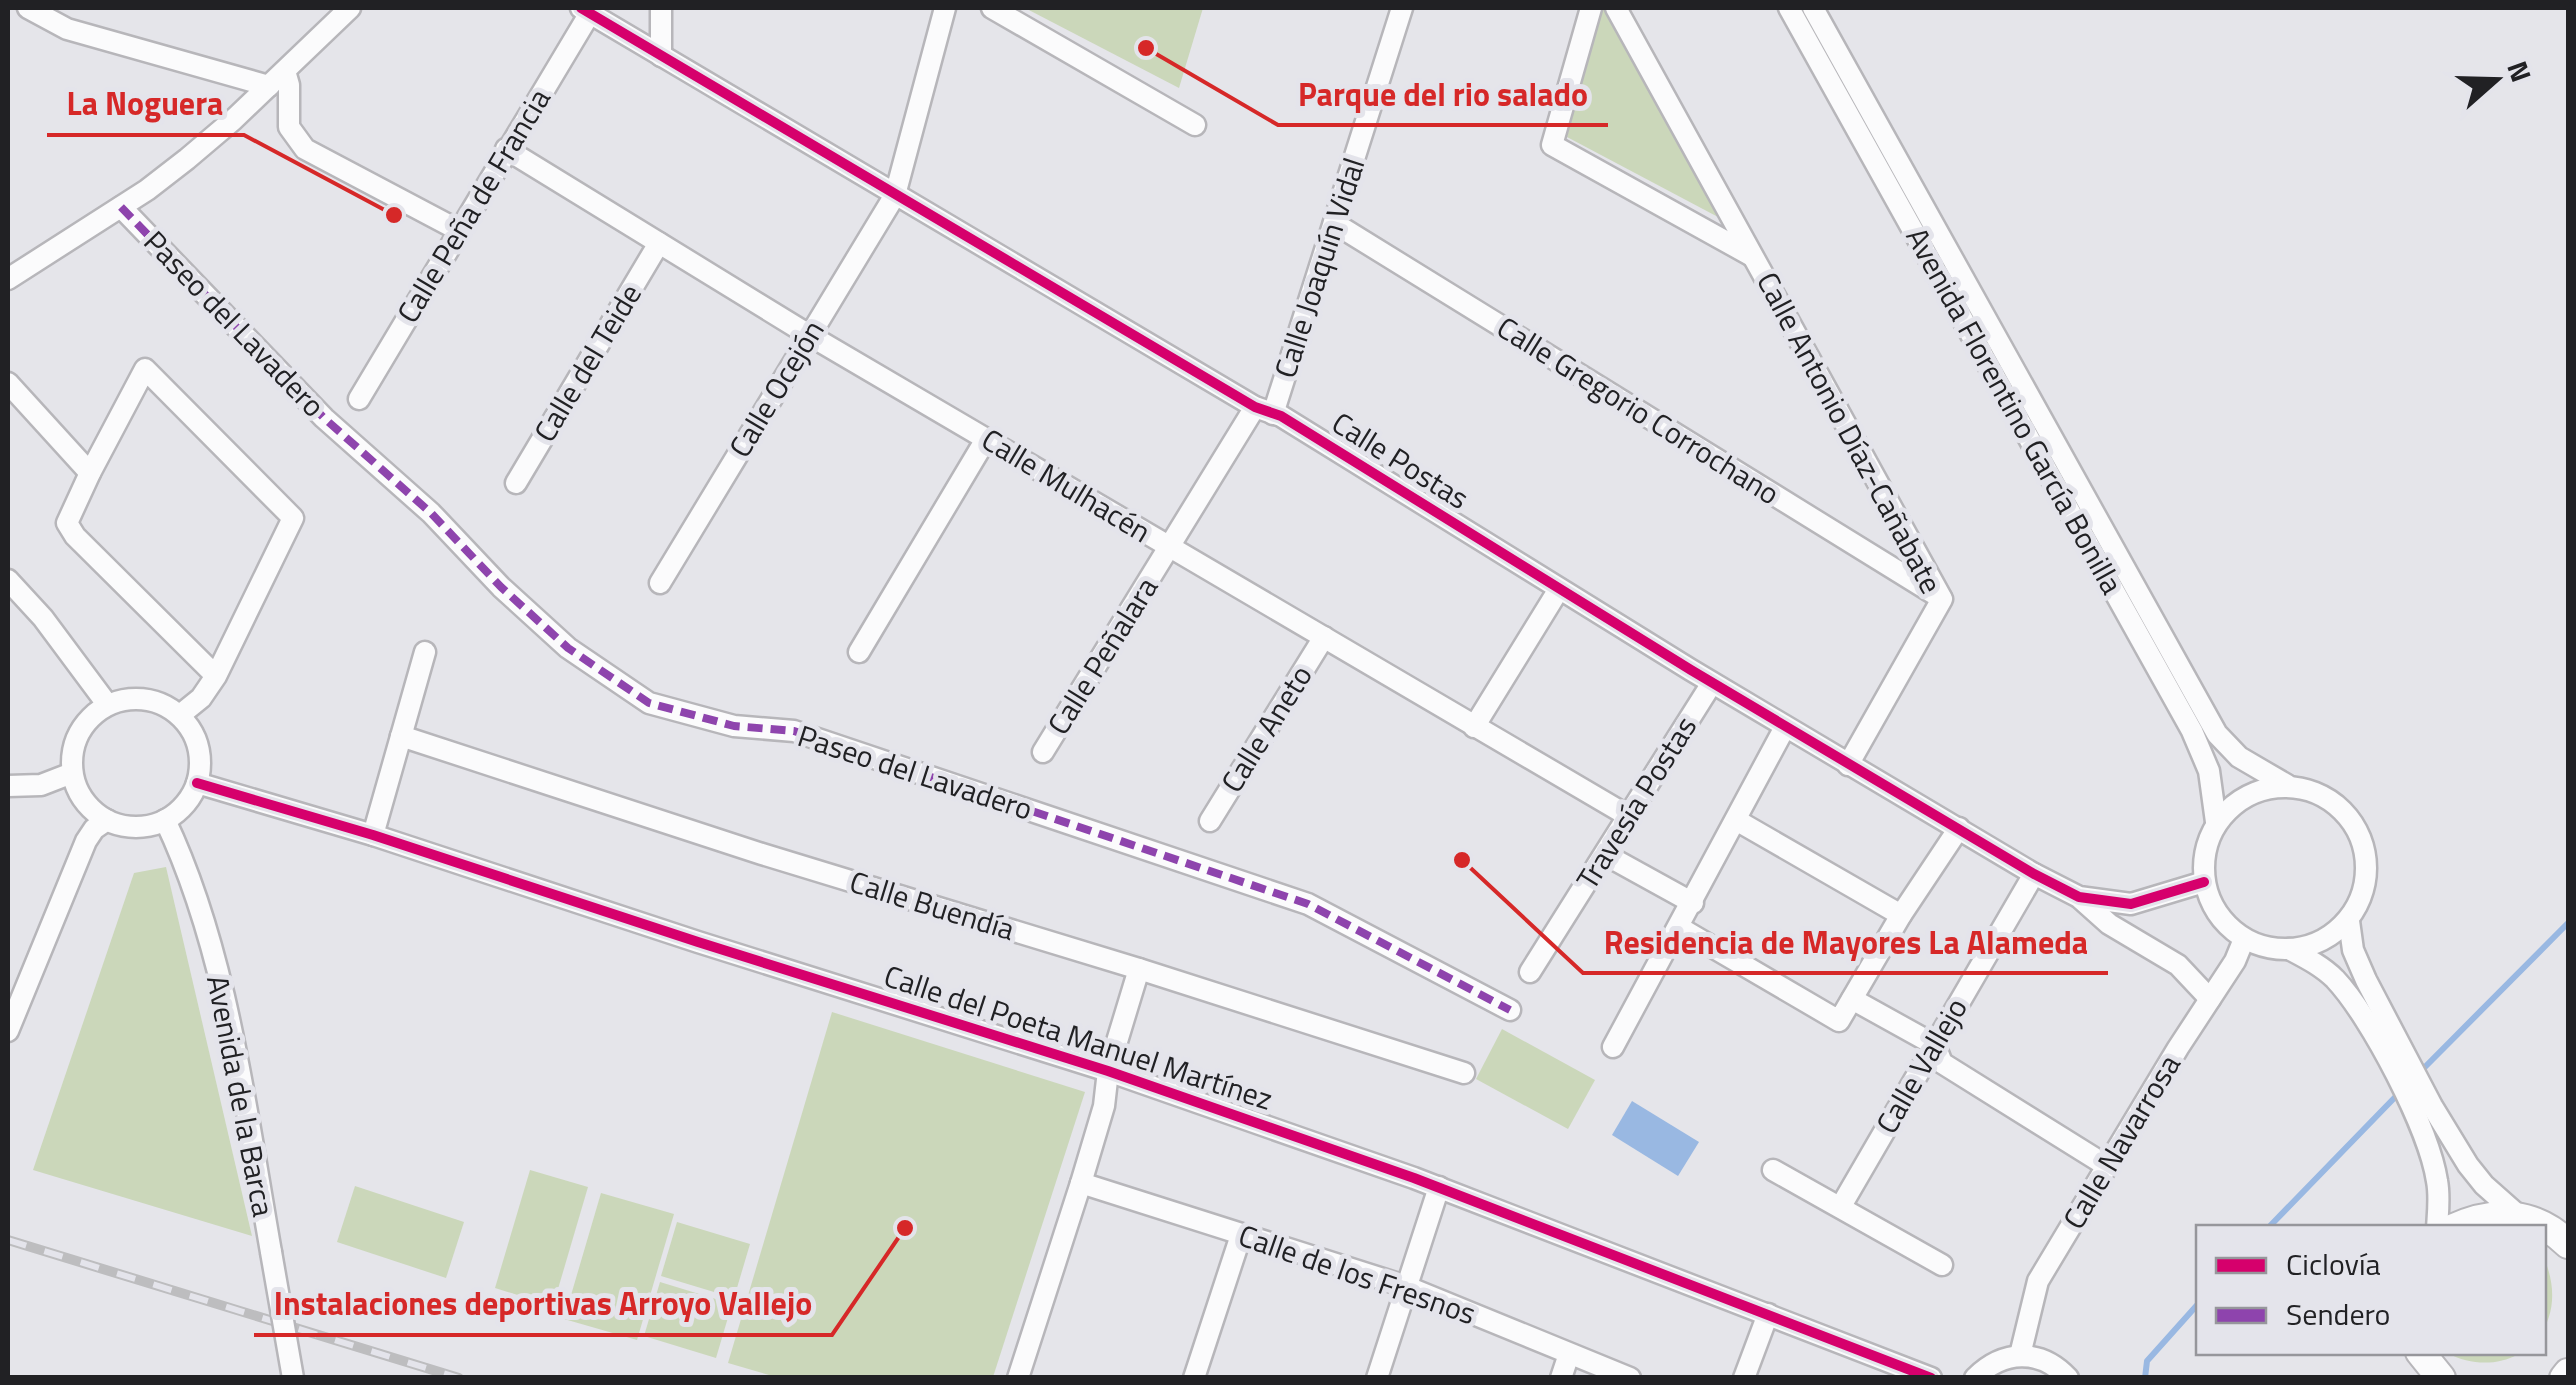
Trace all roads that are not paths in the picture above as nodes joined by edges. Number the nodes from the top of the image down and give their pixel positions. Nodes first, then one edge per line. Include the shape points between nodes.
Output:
1 (28, 8) edge
2 (350, 8) edge
3 (662, 8) edge
4 (944, 8) edge
5 (992, 8) edge
6 (1402, 8) edge
7 (1591, 8) edge
8 (1616, 8) edge
9 (1789, 8) edge
10 (1813, 8) edge
11 (586, 10) edge
12 (661, 56) junction
13 (277, 78) junction
14 (1195, 125) dead end
15 (506, 149) junction
16 (895, 194) junction
17 (121, 208) junction
18 (1334, 223) junction
19 (460, 231) junction
20 (659, 243) junction
21 (1754, 257) junction
22 (8, 279) edge
23 (809, 335) junction
24 (8, 383) edge
25 (359, 399) dead end
26 (1264, 410) junction
27 (986, 439) junction
28 (90, 472) junction
29 (516, 484) dead end
30 (1170, 547) junction
31 (8, 580) edge
32 (660, 583) dead end
33 (1558, 589) junction
34 (1942, 599) junction
35 (1324, 637) junction
36 (425, 652) dead end
37 (859, 652) dead end
38 (216, 676) junction
39 (1712, 683) junction
40 (107, 704) junction
41 (180, 715) junction
42 (1474, 726) junction
43 (1786, 727) junction
44 (401, 736) junction
45 (1043, 752) dead end
46 (1848, 765) junction
47 (72, 773) junction
48 (197, 783) junction
49 (8, 786) edge
50 (2287, 786) junction
51 (1630, 816) junction
52 (107, 820) junction
53 (165, 820) junction
54 (1736, 820) junction
55 (1210, 821) dead end
56 (2216, 822) junction
57 (1959, 828) junction
58 (373, 835) junction
59 (1606, 854) junction
60 (2034, 874) junction
61 (2204, 882) junction
62 (2080, 898) junction
63 (1692, 903) junction
64 (1901, 915) junction
65 (2349, 921) junction
66 (1680, 928) junction
67 (2244, 938) junction
68 (2289, 950) junction
69 (1140, 968) junction
70 (1530, 972) dead end
71 (1852, 999) junction
72 (2210, 999) junction
73 (1510, 1010) dead end
74 (8, 1031) edge
75 (1935, 1044) junction
76 (1613, 1046) dead end
77 (1108, 1071) junction
78 (1464, 1073) dead end
79 (2107, 1166) junction
80 (1772, 1170) dead end
81 (1082, 1183) junction
82 (1439, 1187) junction
83 (1841, 1206) junction
84 (2519, 1216) junction
85 (2436, 1225) edge
86 (2461, 1225) edge
87 (2539, 1225) edge
88 (1241, 1235) junction
89 (1942, 1264) dead end
90 (1405, 1286) junction
91 (1768, 1314) junction
92 (1569, 1354) junction
93 (2020, 1355) junction
94 (293, 1378) edge
95 (1018, 1378) edge
96 (1194, 1378) edge
97 (1377, 1378) edge
98 (1560, 1378) edge
99 (1630, 1378) edge
100 (1744, 1378) edge
101 (1931, 1378) edge
102 (1974, 1378) edge
103 (2068, 1378) edge

1 - 13 street via 67,29
2 - 13 street
3 - 12 street
4 - 16 street, Calle Ocejón
5 - 14 street
6 - 18 street, Calle Joaquín Vidal
7 - 21 street, Calle Antonio Díaz-Cañabate via 1552,145
8 - 21 street, Calle Antonio Díaz-Cañabate
9 - 56 street, Avenida Florentino García Bonilla via 2192,731 2209,770
10 - 50 street, Avenida Florentino García Bonilla via 2217,734 2238,757
11 - 12 street, Calle Postas
11 - 15 street, Calle Peña de Francia
12 - 16 street, Calle Postas
13 - 17 street
13 - 19 street via 289,85 289,127 305,149
15 - 19 street, Calle Peña de Francia
15 - 20 street, Calle Mulhacén
16 - 23 street, Calle Ocejón
16 - 26 street, Calle Postas
17 - 22 street
17 - 73 street, Paseo del Lavadero via 324,418 431,513 501,587 568,648 648,703 734,726 794,731 1308,904
18 - 26 street, Calle Joaquín Vidal
18 - 34 street, Calle Gregorio Corrochano
19 - 25 street, Calle Peña de Francia
20 - 23 street, Calle Mulhacén
20 - 29 street, Calle del Teide
21 - 34 street, Calle Antonio Díaz-Cañabate
23 - 27 street, Calle Mulhacén
23 - 32 street, Calle Ocejón
24 - 28 street
26 - 30 street, Calle Peñalara
26 - 33 street, Calle Postas
27 - 30 street, Calle Mulhacén
27 - 37 street
28 - 38 street via 68,523 75,536
28 - 38 street via 145,369 292,518
30 - 35 street, Calle Mulhacén
30 - 45 street, Calle Peñalara
31 - 40 street
33 - 39 street, Calle Postas
33 - 42 street
34 - 46 street, Calle Antonio Díaz-Cañabate
35 - 42 street, Calle Mulhacén
35 - 55 street, Calle Aneto
36 - 44 street
38 - 41 street
39 - 43 street, Calle Postas
39 - 51 street, Travesía Postas
40 - 41 street via 145,698
40 - 47 street via 78,733
41 - 48 street via 198,746
42 - 51 street, Calle Mulhacén
43 - 46 street, Calle Postas
43 - 54 street
44 - 58 street
44 - 69 street, Calle Buendía
46 - 57 street, Calle Postas
47 - 49 street via 41,785
47 - 52 street via 79,792
48 - 53 street
48 - 58 street, Calle del Poeta Manuel Martínez
50 - 56 street via 2257,791
50 - 65 street via 2311,790 2353,823 2367,876
51 - 59 street, Travesía Postas
52 - 53 street via 136,827
52 - 74 street via 86,840
53 - 94 street, Avenida de la Barca, bridge via 225,1003
54 - 63 street
54 - 64 street
56 - 61 street via 2204,854
57 - 60 street, Calle Postas
57 - 64 street
58 - 77 street, Calle del Poeta Manuel Martínez
59 - 63 street
59 - 70 street, Travesía Postas
60 - 62 street, Calle Postas
60 - 75 street, Calle Vallejo
61 - 62 street, Calle Postas via 2131,904
61 - 67 street via 2221,920
62 - 72 street via 2109,924 2178,965
63 - 66 street
64 - 71 street
65 - 68 street via 2324,939
65 - 84 street via 2352,950 2432,1106 2468,1165
66 - 71 street via 1839,1022
66 - 76 street
67 - 68 street
67 - 72 street, Calle Navarrosa
68 - 85 street via 2334,979 2389,1066 2433,1160
69 - 77 street
69 - 78 street, Calle Buendía
71 - 75 street
72 - 79 street, Calle Navarrosa
75 - 79 street via 1942,1064
75 - 83 street, Calle Vallejo
77 - 81 street
77 - 82 street, Calle del Poeta Manuel Martínez
79 - 93 street, Calle Navarrosa via 2038,1281
80 - 83 street
81 - 88 street, Calle de los Fresnos
81 - 95 street
82 - 90 street
82 - 91 street, Calle del Poeta Manuel Martínez
83 - 89 street
84 - 86 main road via 2478,1217
84 - 87 main road
88 - 90 street, Calle de los Fresnos
88 - 96 street
90 - 92 street, Calle de los Fresnos
90 - 97 street
91 - 100 street
91 - 101 street, Calle del Poeta Manuel Martínez
92 - 98 street
92 - 99 street, Calle de los Fresnos
93 - 102 street
93 - 103 street via 2058,1366

